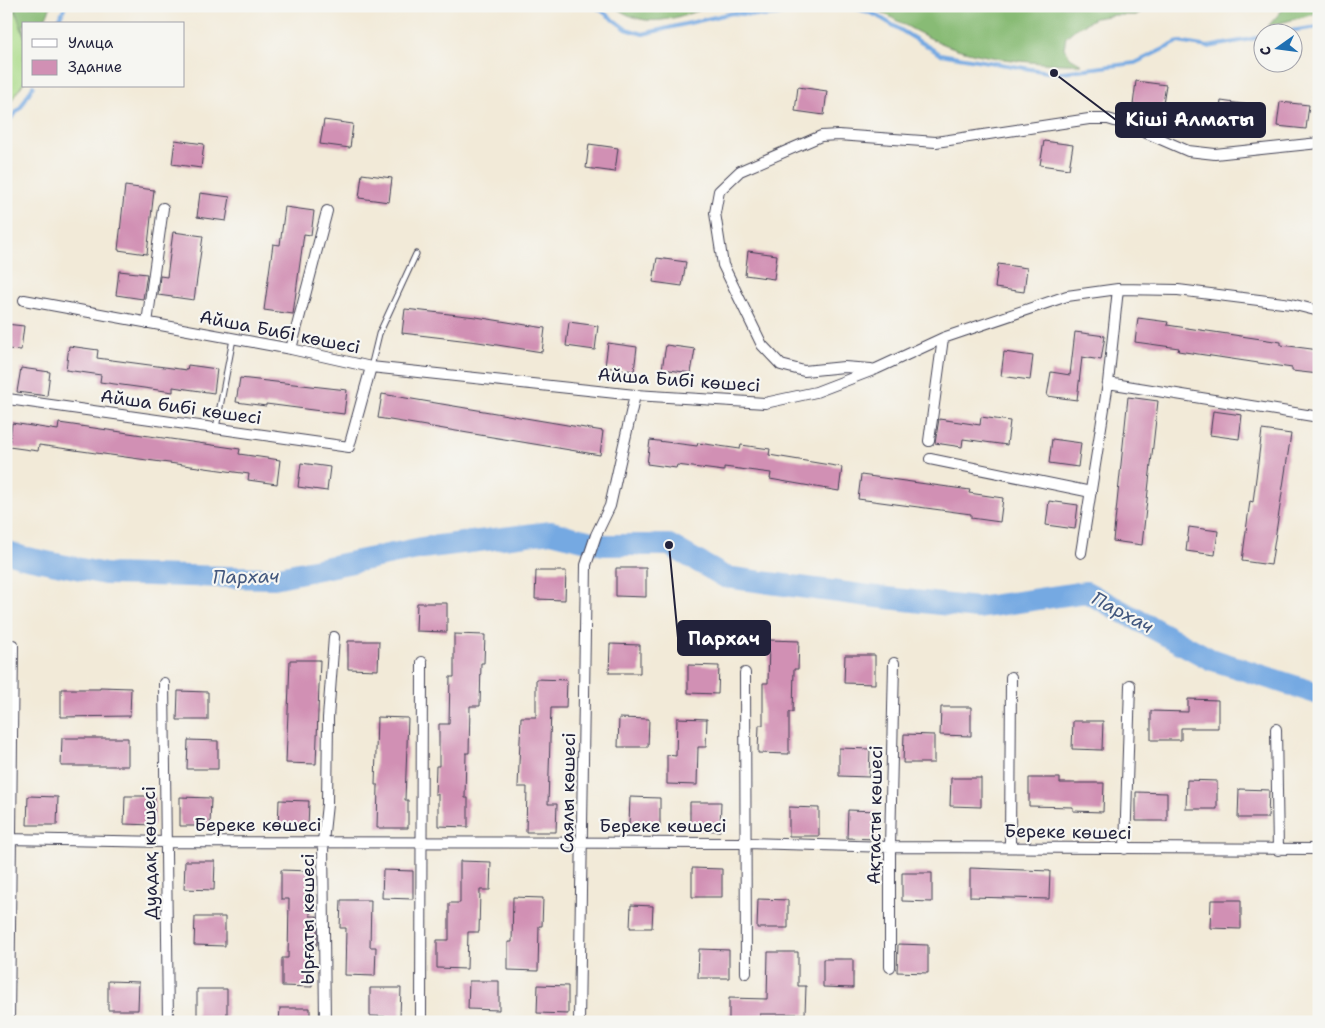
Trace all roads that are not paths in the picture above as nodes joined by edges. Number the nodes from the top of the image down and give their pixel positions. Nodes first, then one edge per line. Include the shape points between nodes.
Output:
1 (1319, 143) edge
2 (163, 208) dead end
3 (326, 211) dead end
4 (416, 254) dead end
5 (1118, 289) junction
6 (24, 300) dead end
7 (1319, 311) edge
8 (146, 323) junction
9 (943, 338) junction
10 (233, 339) junction
11 (291, 350) junction
12 (371, 367) junction
13 (876, 369) junction
14 (1108, 383) junction
15 (636, 395) junction
16 (8, 399) dead end
17 (1319, 417) edge
18 (216, 429) junction
19 (929, 441) dead end
20 (930, 460) dead end
21 (1091, 492) junction
22 (1082, 553) dead end
23 (334, 637) dead end
24 (12, 645) dead end
25 (422, 662) dead end
26 (894, 663) dead end
27 (745, 673) dead end
28 (1011, 677) dead end
29 (164, 683) dead end
30 (1130, 685) dead end
31 (1276, 729) dead end
32 (9, 839) edge
33 (421, 841) junction
34 (166, 842) junction
35 (323, 842) junction
36 (583, 842) junction
37 (747, 843) junction
38 (1010, 846) junction
39 (890, 847) junction
40 (1125, 849) junction
41 (1319, 849) edge
42 (1278, 850) junction
43 (890, 967) dead end
44 (746, 972) dead end
45 (421, 1016) dead end
46 (9, 1022) edge
47 (168, 1022) edge
48 (324, 1022) edge
49 (579, 1022) edge

1 - 13 street via 1215,154 1188,151 1128,124 1089,119 936,142 821,136 740,172 720,191 715,213 723,265 762,345 781,365 804,371 844,367
2 - 8 street
3 - 11 street
4 - 12 lane via 379,334
5 - 7 street, Айша Бибі көшесі via 1178,290 1291,304
5 - 9 street, Айша Бибі көшесі via 1067,296
5 - 14 street
6 - 8 street, Айша Бибі көшесі
8 - 10 street, Айша Бибі көшесі
9 - 13 street, Айша Бибі көшесі
9 - 19 street
10 - 11 street, Айша Бибі көшесі
10 - 18 lane
11 - 12 street, Айша Бибі көшесі
12 - 15 street, Айша Бибі көшесі
12 - 18 street, Айша бибі көшесі via 349,447
13 - 15 street, Айша Бибі көшесі via 816,392 765,403
14 - 17 street
14 - 21 street
15 - 36 street, Саялы көшесі via 610,506 586,565
16 - 18 street, Айша бибі көшесі
20 - 21 street
21 - 22 street
23 - 35 street, Ырғаты көшесі
24 - 32 street
25 - 33 street
26 - 39 street, Ақтасты көшесі
27 - 37 street
28 - 38 street
29 - 34 street, Дуадақ көшесі
30 - 40 street
31 - 42 street
32 - 34 street, Береке көшесі
32 - 46 street
33 - 35 street, Береке көшесі
33 - 36 street, Береке көшесі
33 - 45 street
34 - 35 street, Береке көшесі
34 - 47 street, Дуадақ көшесі
35 - 48 street, Ырғаты көшесі
36 - 37 street, Береке көшесі
36 - 49 street, Саялы көшесі
37 - 39 street, Береке көшесі
37 - 44 street
38 - 39 street, Береке көшесі
38 - 40 street, Береке көшесі
39 - 43 street, Ақтасты көшесі
40 - 42 street, Береке көшесі
41 - 42 street, Береке көшесі

